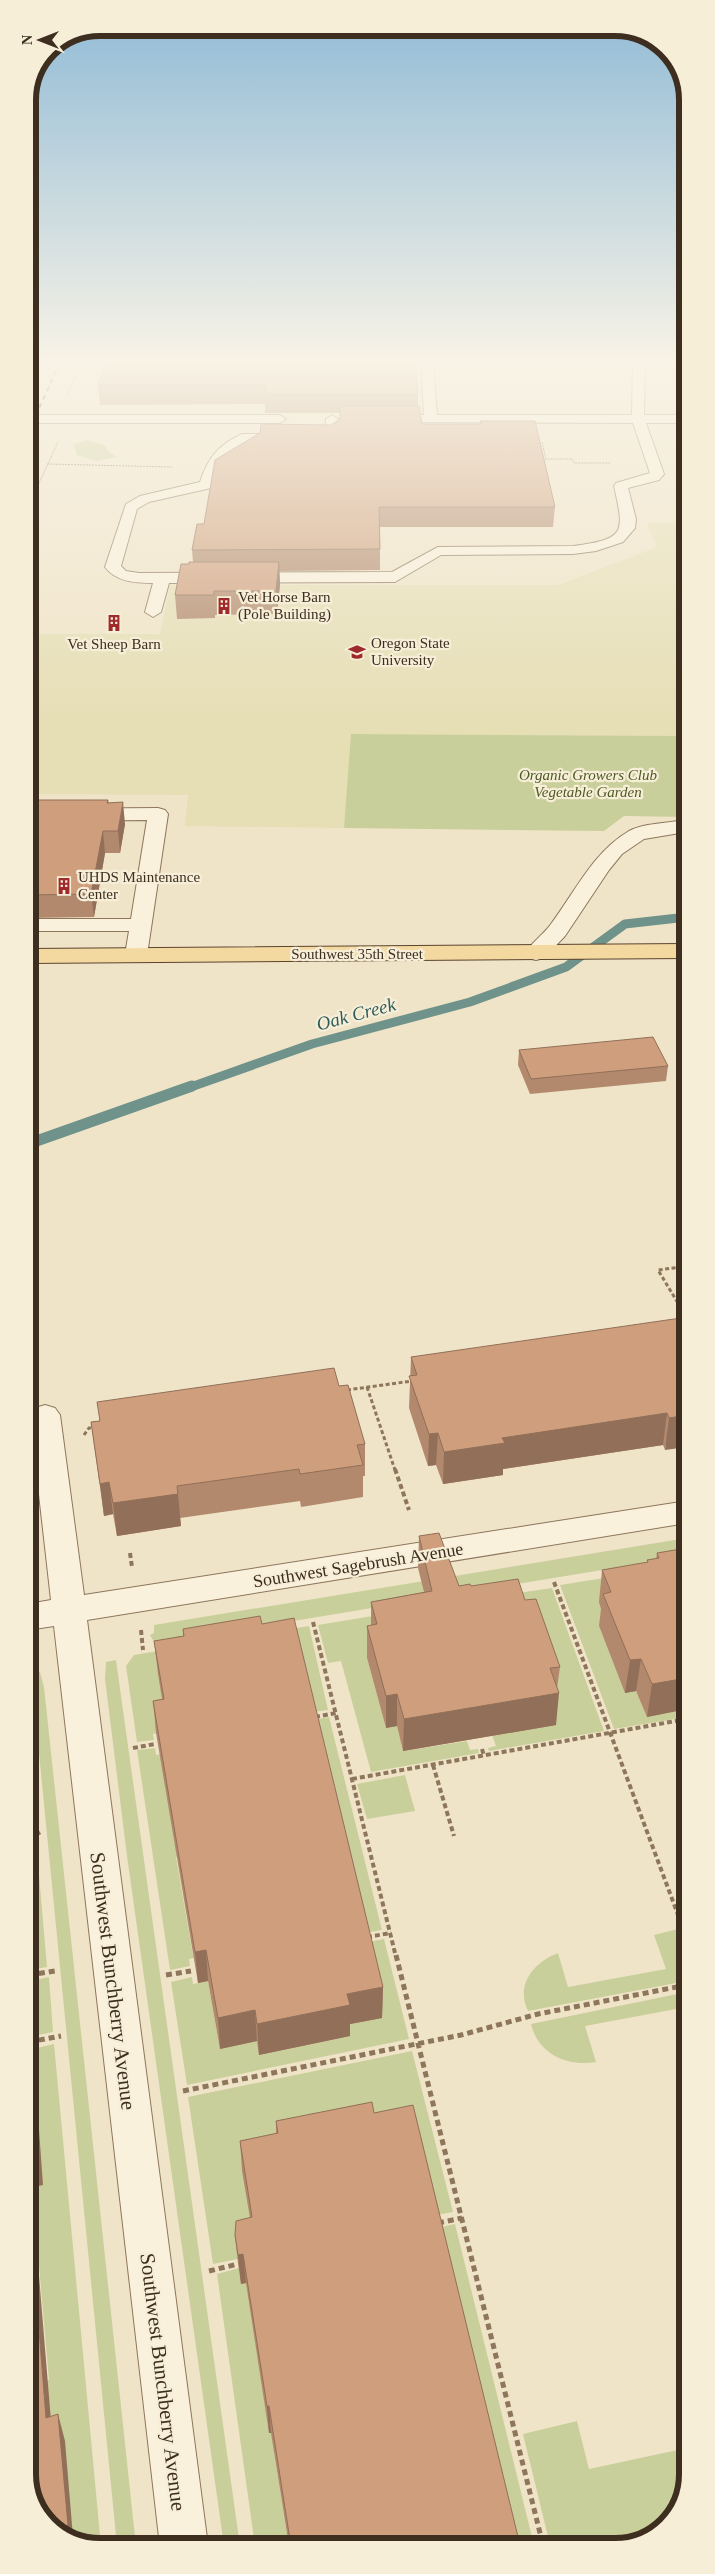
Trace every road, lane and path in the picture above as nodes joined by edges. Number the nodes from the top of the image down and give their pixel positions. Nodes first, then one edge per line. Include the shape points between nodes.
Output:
1 (207, 483) edge
2 (632, 483) edge
3 (162, 578) junction
4 (153, 612) dead end
5 (36, 815) edge
6 (679, 827) edge
7 (140, 925) junction
8 (36, 926) edge
9 (679, 952) edge
10 (536, 953) junction
11 (136, 955) junction
12 (36, 956) edge
13 (679, 1266) edge
14 (679, 1305) edge
15 (416, 1380) edge
16 (367, 1387) junction
17 (338, 1392) edge
18 (45, 1415) dead end
19 (98, 1426) edge
20 (83, 1439) dead end
21 (410, 1510) dead end
22 (679, 1513) edge
23 (554, 1582) dead end
24 (67, 1611) junction
25 (36, 1616) edge
26 (313, 1622) dead end
27 (336, 1713) junction
28 (308, 1718) edge
29 (679, 1721) edge
30 (610, 1733) junction
31 (155, 1744) edge
32 (133, 1748) dead end
33 (482, 1748) dead end
34 (484, 1756) junction
35 (433, 1765) junction
36 (352, 1779) junction
37 (42, 1831) dead end
38 (36, 1835) edge
39 (454, 1836) dead end
40 (679, 1918) edge
41 (391, 1933) junction
42 (365, 1938) edge
43 (55, 1970) dead end
44 (191, 1970) edge
45 (36, 1974) edge
46 (166, 1975) dead end
47 (679, 1987) edge
48 (61, 2036) dead end
49 (36, 2041) edge
50 (418, 2044) junction
51 (183, 2091) dead end
52 (462, 2218) junction
53 (433, 2225) edge
54 (238, 2264) edge
55 (209, 2271) dead end
56 (183, 2538) edge
57 (541, 2538) edge

1 - 3 street via 145,499 128,511 113,567 122,574
2 - 3 street via 621,486 628,528 618,539 596,547 438,551 396,577
3 - 4 street
5 - 7 street via 158,814
6 - 10 street via 638,834 615,850 558,931
7 - 8 street
7 - 11 street
9 - 10 main road, Southwest 35th Street
10 - 11 main road, Southwest 35th Street
11 - 12 main road, Southwest 35th Street
13 - 14 path via 658,1270
15 - 16 path
16 - 17 path
16 - 21 path
18 - 24 street, Southwest Bunchberry Avenue
19 - 20 path via 89,1428
22 - 24 street, Southwest Sagebrush Avenue
23 - 30 path
24 - 25 street, Southwest Sagebrush Avenue
24 - 56 street, Southwest Bunchberry Avenue
26 - 27 path
27 - 28 path
27 - 36 path
29 - 30 path
30 - 34 path
30 - 40 path
31 - 32 path
33 - 34 path
34 - 35 path
35 - 36 path
35 - 39 path
36 - 41 path
37 - 38 path
41 - 42 path
41 - 50 path
43 - 45 path
44 - 46 path
47 - 50 path via 538,2014
48 - 49 path
50 - 51 path
50 - 52 path
52 - 53 path
52 - 57 path
54 - 55 path

